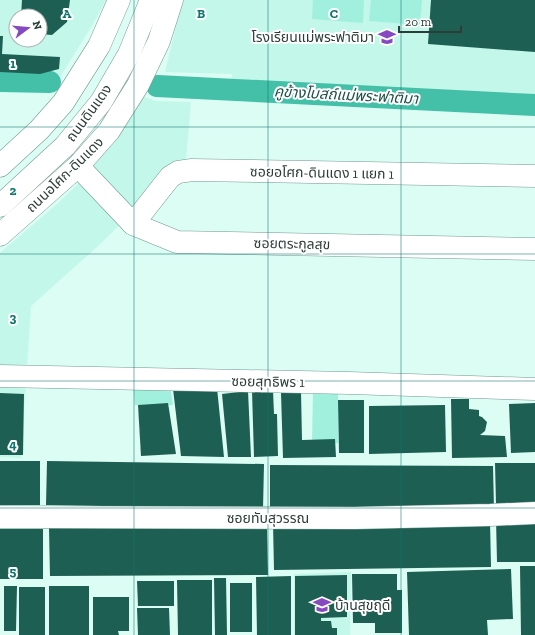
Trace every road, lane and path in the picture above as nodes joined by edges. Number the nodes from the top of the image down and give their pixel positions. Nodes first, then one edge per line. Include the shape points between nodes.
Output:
1 (119, 0) edge
2 (150, 0) edge
3 (172, 0) edge
4 (0, 166) edge
5 (78, 166) junction
6 (535, 176) edge
7 (0, 206) edge
8 (133, 224) junction
9 (0, 235) edge
10 (535, 249) edge
11 (0, 376) edge
12 (535, 389) edge
13 (535, 513) edge
14 (0, 517) edge

1 - 4 street via 99,46 63,103 39,130
2 - 7 street, ถนนดินแดง via 129,54 101,102 65,146
3 - 5 street, ถนนอโศก-ดินแดง via 159,41 138,85 109,131
5 - 8 street, ซอยตระกูลสุข
5 - 9 street, ถนนอโศก-ดินแดง
6 - 8 street, ซอยอโศก-ดินแดง 1 แยก 1 via 192,170 178,172 170,177
8 - 10 street, ซอยตระกูลสุข via 177,242
11 - 12 street, ซอยสุทธิพร 1
13 - 14 street, ซอยทับสุวรรณ via 356,518

